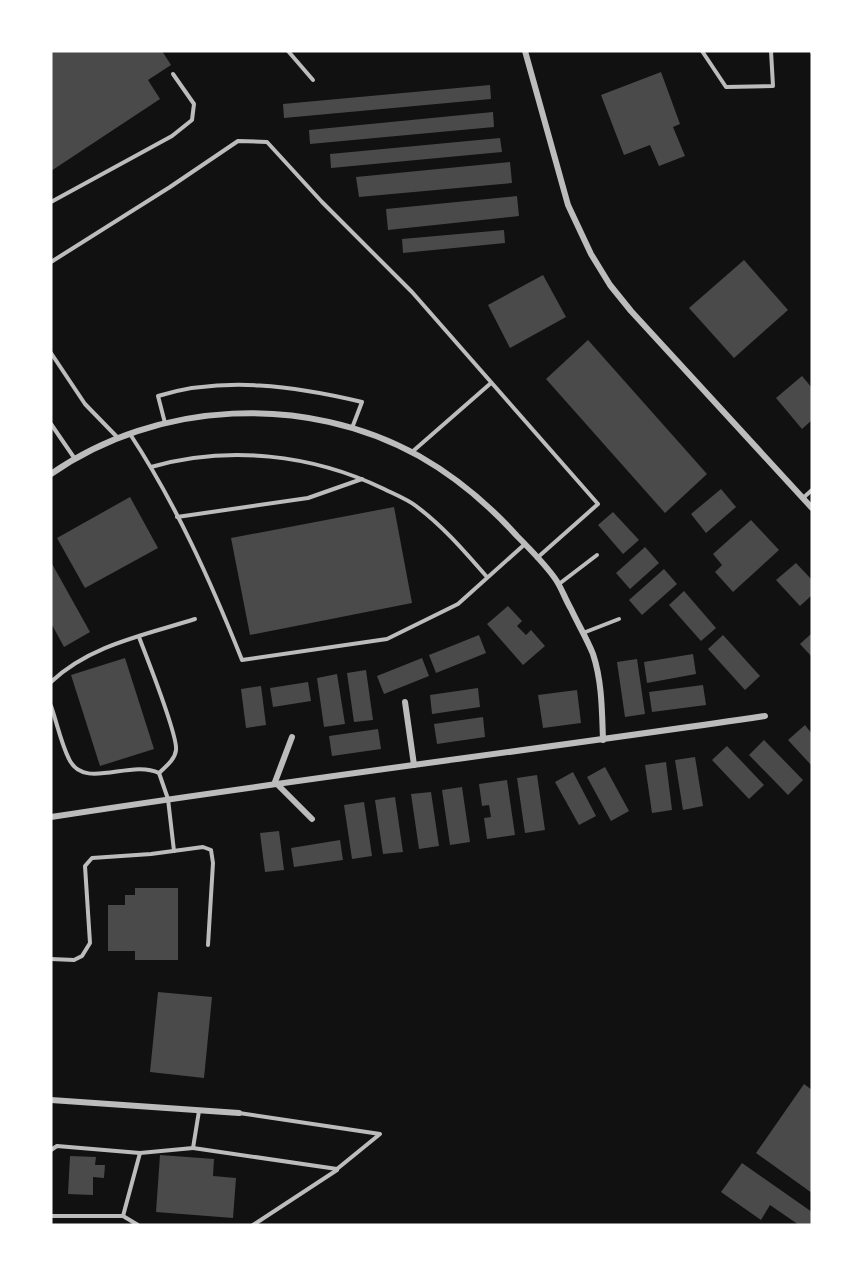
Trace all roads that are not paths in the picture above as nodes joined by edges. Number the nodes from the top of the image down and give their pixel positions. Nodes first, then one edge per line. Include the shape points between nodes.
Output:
1 (288, 51) edge
2 (525, 51) edge
3 (702, 51) edge
4 (771, 51) edge
5 (173, 74) dead end
6 (313, 80) dead end
7 (51, 202) edge
8 (51, 262) edge
9 (51, 353) edge
10 (491, 383) junction
11 (165, 423) junction
12 (51, 424) edge
13 (352, 428) junction
14 (129, 434) junction
15 (118, 438) junction
16 (411, 452) junction
17 (75, 459) junction
18 (151, 466) junction
19 (51, 474) edge
20 (362, 478) junction
21 (812, 490) edge
22 (803, 498) junction
23 (812, 508) edge
24 (177, 517) junction
25 (525, 544) junction
26 (597, 555) dead end
27 (537, 558) junction
28 (487, 578) junction
29 (559, 585) junction
30 (195, 619) dead end
31 (619, 619) dead end
32 (582, 633) junction
33 (139, 637) junction
34 (51, 682) edge
35 (405, 702) dead end
36 (51, 706) edge
37 (765, 716) dead end
38 (292, 737) dead end
39 (603, 740) junction
40 (414, 765) junction
41 (159, 773) junction
42 (275, 783) junction
43 (168, 799) junction
44 (51, 817) edge
45 (312, 819) dead end
46 (174, 851) junction
47 (208, 945) dead end
48 (51, 959) edge
49 (51, 1100) edge
50 (199, 1111) junction
51 (239, 1113) joint
52 (193, 1148) junction
53 (51, 1150) edge
54 (140, 1153) junction
55 (337, 1169) junction
56 (51, 1216) edge
57 (123, 1216) junction
58 (138, 1225) edge
59 (253, 1225) edge

1 - 6 lane
2 - 22 street via 568,206 600,269 631,311
3 - 4 lane via 726,87 773,86
5 - 7 lane via 194,104 192,120 172,136
8 - 10 lane via 238,141 267,142 412,292
9 - 15 lane via 85,404
10 - 16 lane
10 - 27 lane via 598,504
11 - 13 street via 239,413 314,419
11 - 13 lane via 158,396 181,389 270,384 362,402
11 - 14 street
12 - 17 lane
13 - 16 street
14 - 15 street
14 - 18 lane
15 - 17 street
16 - 25 street via 478,497
17 - 19 street
18 - 20 lane via 179,459 256,454 303,461
18 - 24 lane
20 - 24 lane via 308,498
20 - 28 lane via 414,504 446,530
21 - 22 lane
22 - 23 street
24 - 28 lane via 242,660 387,639 458,604
25 - 27 street
25 - 28 lane
26 - 29 lane
27 - 29 street
29 - 32 street
30 - 33 lane
31 - 32 lane
32 - 39 street via 593,654 602,696
33 - 34 lane via 98,650 66,668
33 - 41 lane via 176,750
35 - 40 street
36 - 41 lane via 69,760 78,771 89,775 149,768
37 - 39 street
38 - 42 street
39 - 40 street
40 - 42 street
41 - 43 lane
42 - 43 street
42 - 45 street
43 - 44 street
43 - 46 lane
46 - 47 lane via 203,847 211,850
46 - 48 lane via 92,858 86,866 90,943 82,956 74,960
49 - 50 street
50 - 51 street
50 - 52 lane
51 - 55 lane via 380,1134
52 - 54 lane
52 - 55 lane
53 - 54 lane via 57,1146
54 - 57 lane
55 - 59 lane
56 - 57 lane
57 - 58 lane

